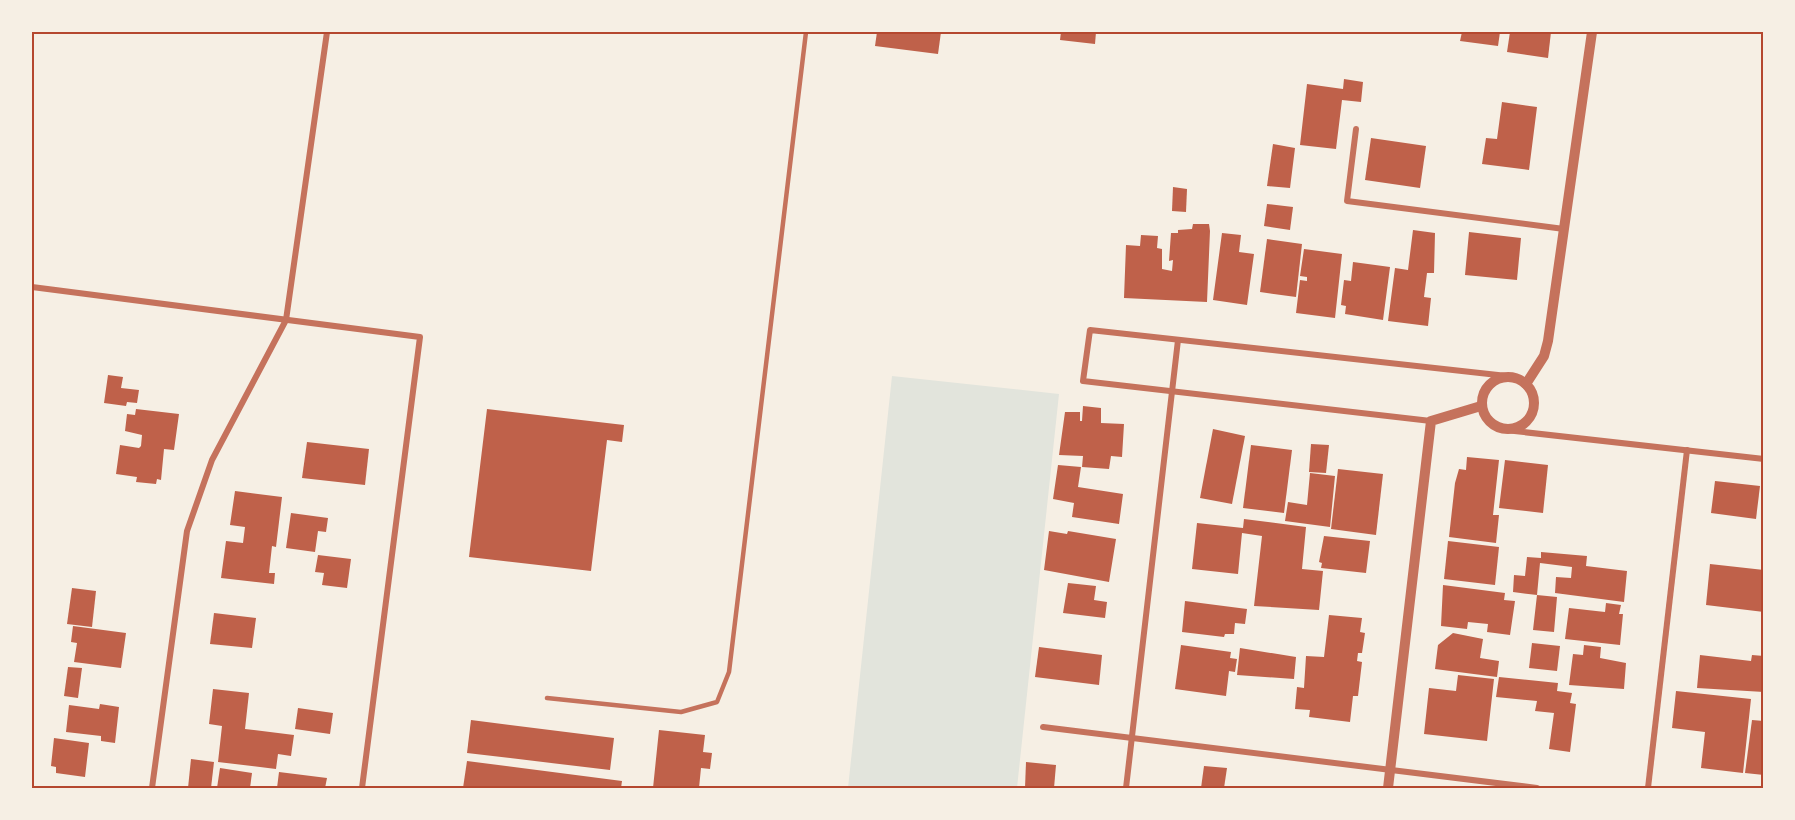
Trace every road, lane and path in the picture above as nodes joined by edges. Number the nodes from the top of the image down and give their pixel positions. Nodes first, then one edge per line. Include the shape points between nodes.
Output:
1 (327, 32) edge
2 (806, 32) edge
3 (1592, 32) edge
4 (1356, 129) dead end
5 (1564, 229) junction
6 (32, 287) edge
7 (286, 320) junction
8 (1178, 340) junction
9 (1507, 376) junction
10 (1526, 384) junction
11 (1172, 391) junction
12 (1481, 406) junction
13 (1431, 421) junction
14 (1505, 430) junction
15 (1687, 450) junction
16 (1764, 459) edge
17 (547, 698) dead end
18 (1043, 727) dead end
19 (1131, 738) junction
20 (1390, 770) junction
21 (152, 789) edge
22 (362, 789) edge
23 (1126, 789) edge
24 (1388, 789) edge
25 (1537, 789) edge
26 (1648, 789) edge

1 - 7 street
2 - 17 lane via 729,672 717,702 681,712
3 - 5 street
4 - 5 street via 1347,201
5 - 10 street via 1548,341 1544,356
6 - 7 street
7 - 21 street via 212,460 187,531
7 - 22 street via 420,338
8 - 9 street
8 - 11 street
8 - 11 street via 1089,330 1083,381
9 - 10 street
9 - 12 street via 1485,389
10 - 14 street via 1534,399 1532,415 1521,426
11 - 13 street
11 - 19 street
12 - 13 street
12 - 14 street via 1489,422
13 - 20 street
14 - 15 street
15 - 16 street
15 - 26 street
18 - 19 street
19 - 20 street
19 - 23 street
20 - 24 street
20 - 25 street

